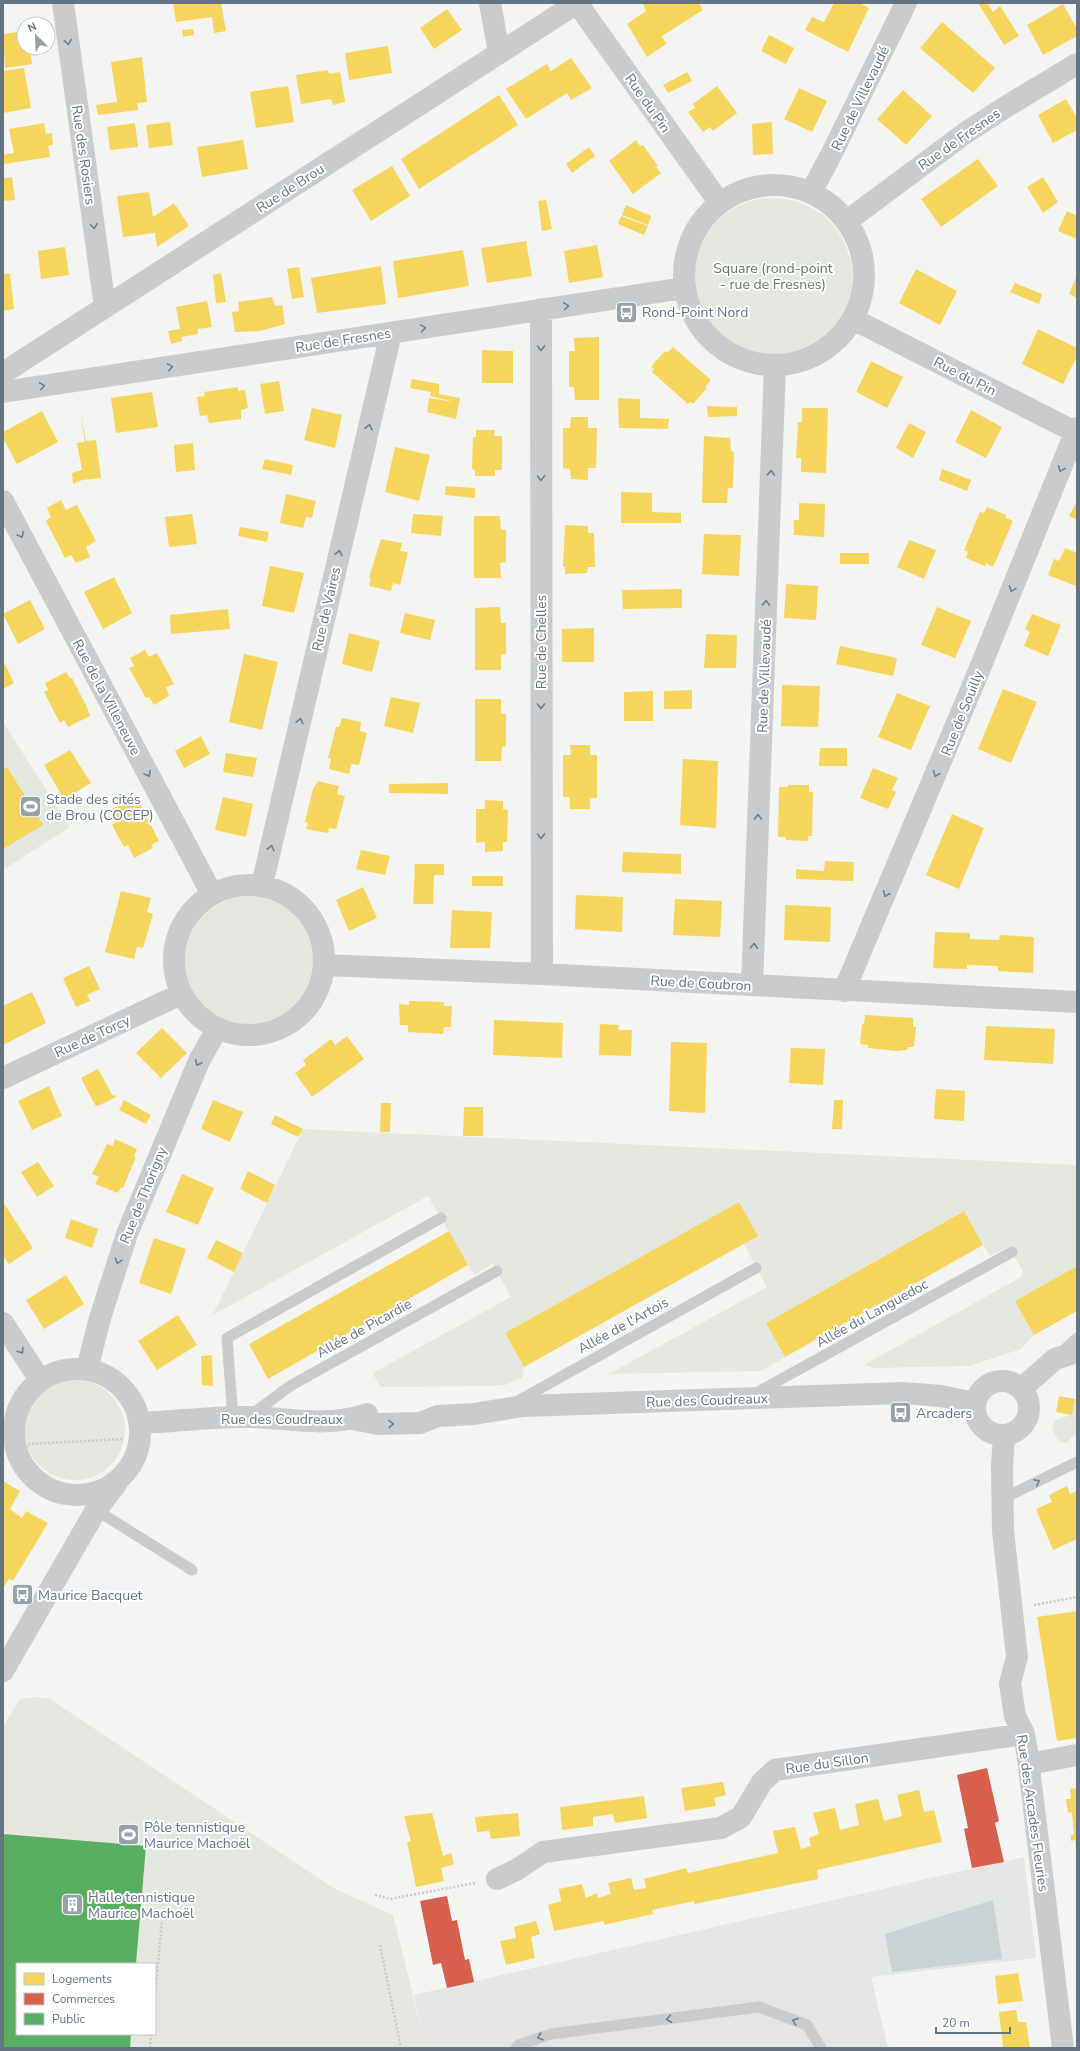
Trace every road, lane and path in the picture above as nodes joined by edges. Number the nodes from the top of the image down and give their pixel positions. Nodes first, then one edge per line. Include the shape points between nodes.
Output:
1 (62, 3) edge
2 (490, 3) edge
3 (577, 3) edge
4 (906, 3) edge
5 (499, 53) junction
6 (1077, 64) edge
7 (811, 192) junction
8 (719, 202) junction
9 (847, 221) junction
10 (684, 288) junction
11 (105, 307) junction
12 (541, 309) junction
13 (853, 318) junction
14 (391, 333) junction
15 (775, 366) junction
16 (3, 373) edge
17 (3, 392) edge
18 (1076, 431) edge
19 (3, 501) edge
20 (262, 885) junction
21 (212, 894) junction
22 (325, 965) junction
23 (542, 974) junction
24 (752, 985) junction
25 (844, 991) junction
26 (181, 994) junction
27 (1077, 1002) edge
28 (217, 1028) junction
29 (3, 1078) edge
30 (441, 1218) dead end
31 (1012, 1252) dead end
32 (756, 1268) dead end
33 (497, 1271) dead end
34 (3, 1322) edge
35 (1077, 1338) edge
36 (1077, 1352) edge
37 (1056, 1359) junction
38 (88, 1369) junction
39 (40, 1380) junction
40 (1021, 1389) junction
41 (746, 1399) junction
42 (975, 1403) junction
43 (12, 1406) edge
44 (504, 1408) junction
45 (241, 1417) junction
46 (140, 1423) junction
47 (1004, 1436) junction
48 (139, 1446) junction
49 (1077, 1462) edge
50 (17, 1463) edge
51 (126, 1472) junction
52 (50, 1489) junction
53 (1002, 1499) junction
54 (96, 1510) junction
55 (192, 1570) dead end
56 (1077, 1597) edge
57 (1032, 1605) dead end
58 (5, 1662) edge
59 (1024, 1734) junction
60 (1077, 1755) edge
61 (1029, 1764) junction
62 (497, 1879) joint
63 (375, 1895) dead end
64 (162, 1921) dead end
65 (380, 1945) dead end
66 (156, 1985) edge
67 (151, 2035) edge
68 (150, 2048) edge
69 (400, 2048) edge
70 (516, 2048) edge
71 (820, 2048) edge
72 (1063, 2048) edge

1 -> 11 street, Rue des Rosiers
2 - 5 street
3 - 5 street, Rue de Brou
3 - 8 street, Rue du Pin
4 - 7 street, Rue de Villevaudé
5 - 11 street, Rue de Brou
6 - 9 street, Rue de Fresnes via 964,134
7 - 8 street via 788,185 764,185 740,191
7 - 9 street via 828,202
8 - 10 street via 692,235 683,269
9 - 13 street via 859,244 864,269 862,295
12 -> 10 street, Rue de Fresnes
10 - 15 street via 691,313 705,335 725,352 749,362
11 - 16 street, Rue de Brou
14 -> 12 street, Rue de Fresnes
12 -> 23 street, Rue de Chelles
13 - 15 street via 839,338 820,352 798,362
13 - 18 street, Rue du Pin
17 -> 14 street, Rue de Fresnes
20 -> 14 street, Rue de Vaires
24 -> 15 street, Rue de Villevaudé
18 -> 25 street, Rue de Souilly
19 -> 21 street, Rue de la Villeneuve
20 - 21 street via 236,886
20 - 22 street via 283,892 301,905 315,922 323,943
21 - 26 street via 194,908 181,927 174,950 174,972
22 - 23 street, Rue de Coubron
22 - 28 street via 319,989 306,1010 287,1025 265,1034 240,1035
23 - 24 street, Rue de Coubron
24 - 25 street, Rue de Coubron
25 - 27 street, Rue de Coubron
26 - 28 street via 196,1014
26 - 29 street, Rue de Torcy
28 -> 38 street, Rue de Thorigny via 199,1061 126,1234 100,1318
30 - 45 lane via 227,1338
31 - 41 lane, Allée du Languedoc
32 - 44 lane, Allée de l'Artois
33 - 45 lane, Allée de Picardie via 290,1386
34 -> 39 street
35 - 37 lane
36 - 37 street
37 - 40 street
38 - 39 street via 71,1368 54,1372
38 - 46 street via 107,1375 123,1387 135,1404
39 - 43 street
40 - 42 street via 1007,1382 990,1384 978,1395
40 - 47 street via 1029,1404 1026,1422 1013,1433
41 - 42 street, Rue des Coudreaux via 904,1393 941,1396
41 - 44 street, Rue des Coudreaux
42 - 47 street via 977,1420 981,1427 992,1434
43 - 50 street via 15,1416 13,1431
44 - 45 street, Rue des Coudreaux via 474,1414 438,1416 420,1423 378,1424 353,1419 333,1422
45 - 46 street, Rue des Coudreaux
46 - 48 street
47 - 53 street, Rue des Arcades Fleuries
48 - 50 path via 124,1439 28,1444
48 - 51 street
53 -> 49 lane
50 - 52 street
51 - 52 street via 110,1486 91,1494 70,1495
51 - 54 street
52 - 54 street
53 - 59 street, Rue des Arcades Fleuries via 1003,1531 1017,1657 1010,1682 1015,1716
54 - 55 lane
54 - 58 street
56 - 57 path
59 - 61 street, Rue des Arcades Fleuries
59 - 62 street, Rue du Sillon via 775,1770 762,1782 741,1817 721,1828 543,1852
60 - 61 street
61 - 72 street, Rue des Arcades Fleuries
62 - 63 path via 390,1899
64 - 66 path
65 - 69 path
67 - 68 path
71 -> 70 lane via 807,2025 759,2007 551,2034

